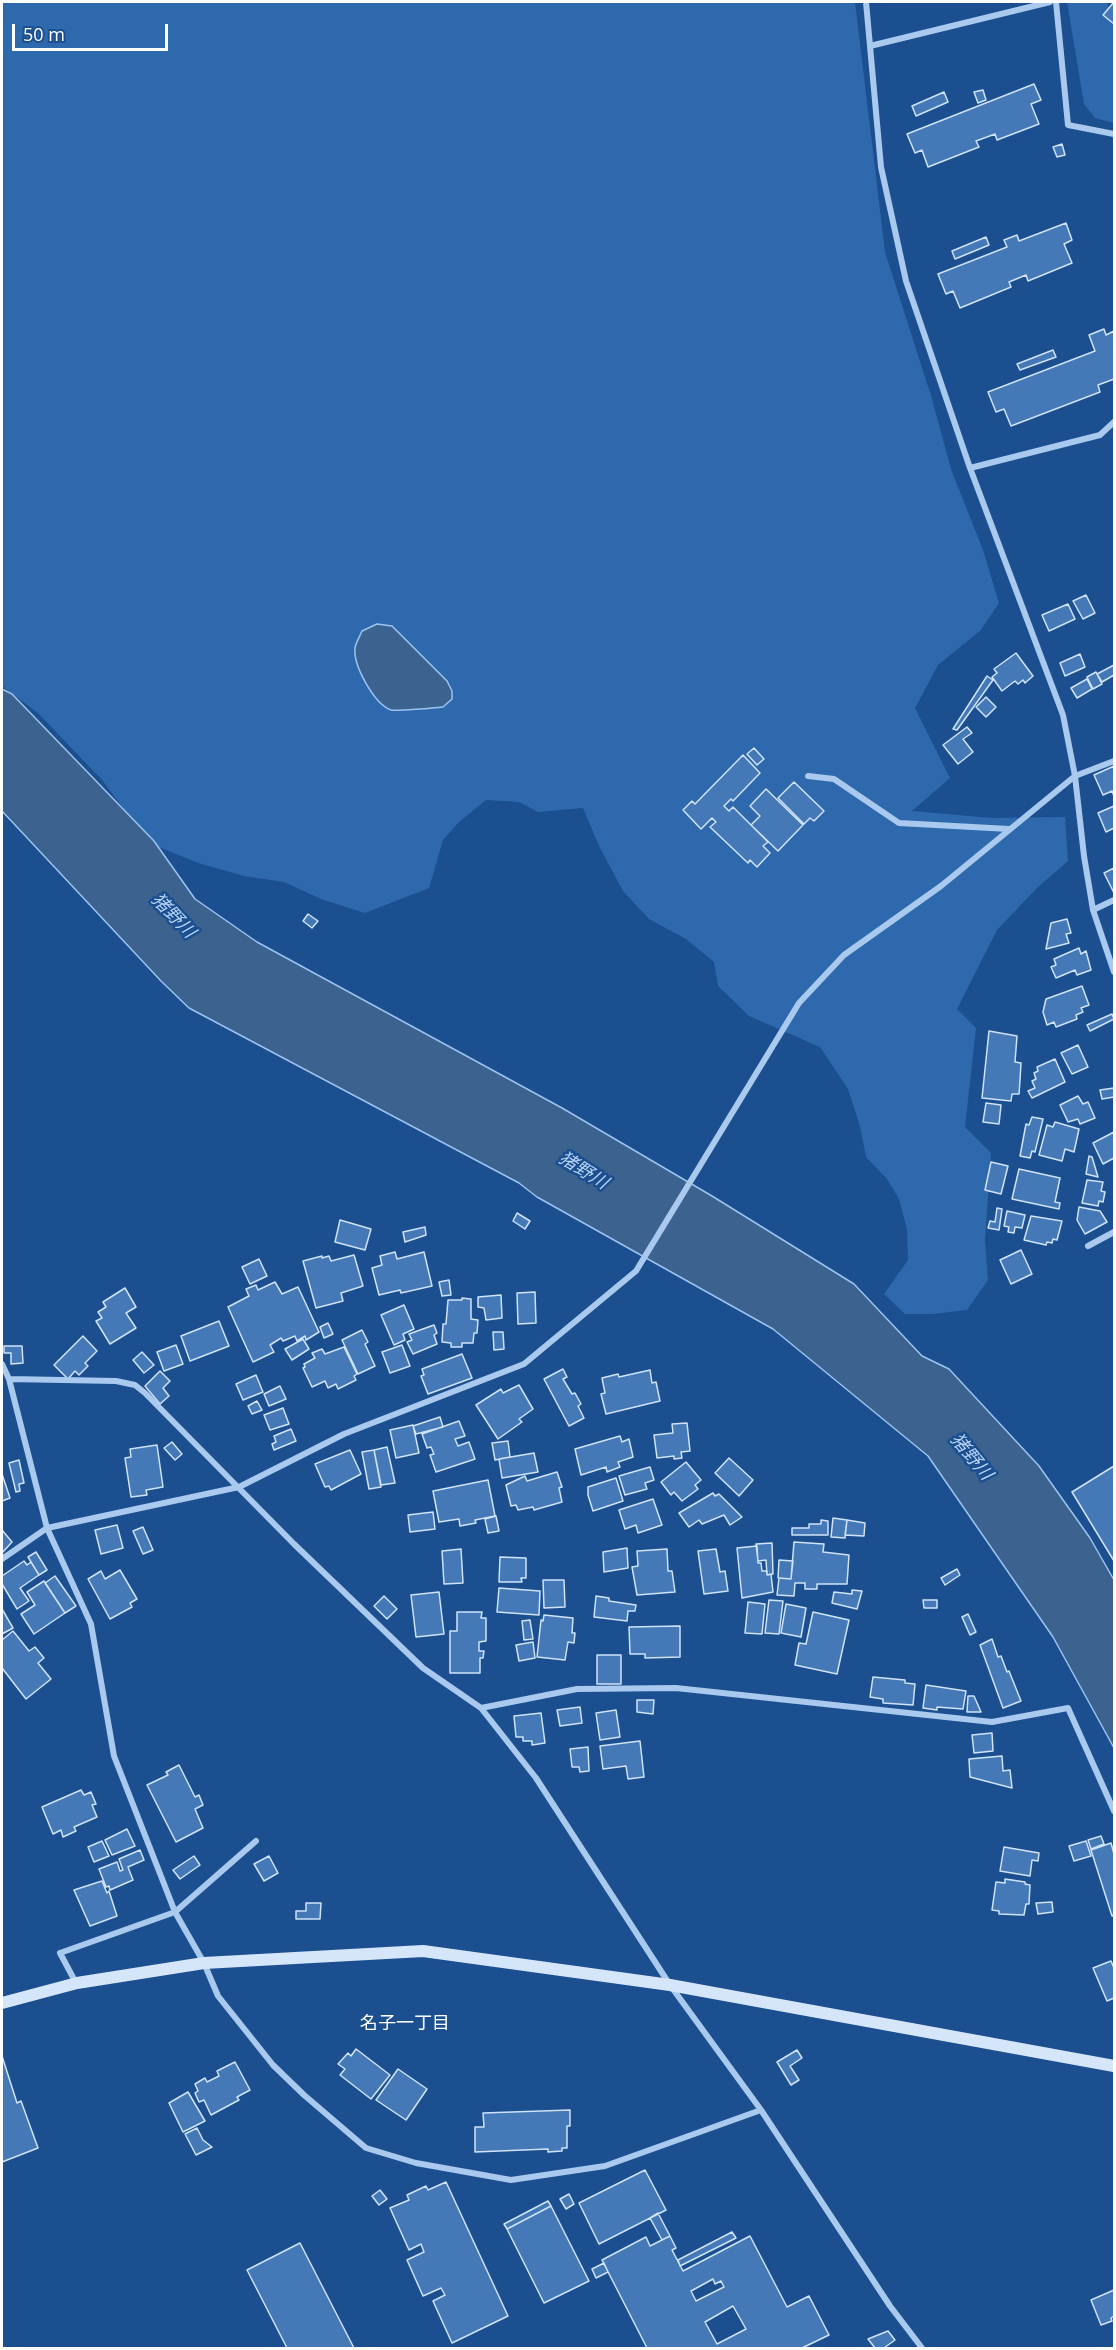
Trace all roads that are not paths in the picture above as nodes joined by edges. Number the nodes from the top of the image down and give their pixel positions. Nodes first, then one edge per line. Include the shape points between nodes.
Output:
1 (866, 2) edge
2 (1050, 2) edge
3 (1056, 2) edge
4 (870, 46) junction
5 (1114, 134) edge
6 (1114, 422) edge
7 (970, 468) junction
8 (1114, 761) edge
9 (808, 776) dead end
10 (1075, 776) junction
11 (1010, 830) junction
12 (1114, 900) edge
13 (1093, 910) junction
14 (1114, 972) edge
15 (1114, 1232) edge
16 (1089, 1246) dead end
17 (2, 1364) edge
18 (9, 1379) junction
19 (239, 1487) junction
20 (47, 1528) junction
21 (2, 1559) edge
22 (481, 1708) junction
23 (1114, 1810) edge
24 (256, 1841) dead end
25 (175, 1912) junction
26 (204, 1963) junction
27 (77, 1983) junction
28 (670, 1985) junction
29 (2, 2003) edge
30 (1114, 2066) edge
31 (761, 2110) junction
32 (922, 2349) edge

1 - 4 street
2 - 4 street
3 - 5 street via 1068,125
4 - 7 street via 881,167 906,281
6 - 7 street via 1100,435
7 - 10 street via 1063,715
8 - 10 street
9 - 11 street via 834,779 899,823
10 - 11 street
10 - 13 street
11 - 19 street via 941,886 844,955 800,1003 636,1271 524,1364 344,1434
12 - 13 street
13 - 14 street
15 - 16 street
17 - 18 street
18 - 19 street via 116,1380 135,1385
18 - 20 street
19 - 20 street
19 - 22 street via 423,1668
20 - 21 street
20 - 25 street via 91,1624 114,1756
22 - 23 street via 577,1689 676,1688 992,1722 1068,1708
22 - 28 street via 536,1778
24 - 25 street
25 - 26 street
25 - 27 street via 60,1953
26 - 27 street
26 - 28 street via 423,1951
26 - 31 street via 218,1996 273,2065 304,2095 366,2148 416,2163 512,2180 593,2168
27 - 29 street
28 - 30 street
28 - 31 street
31 - 32 street

